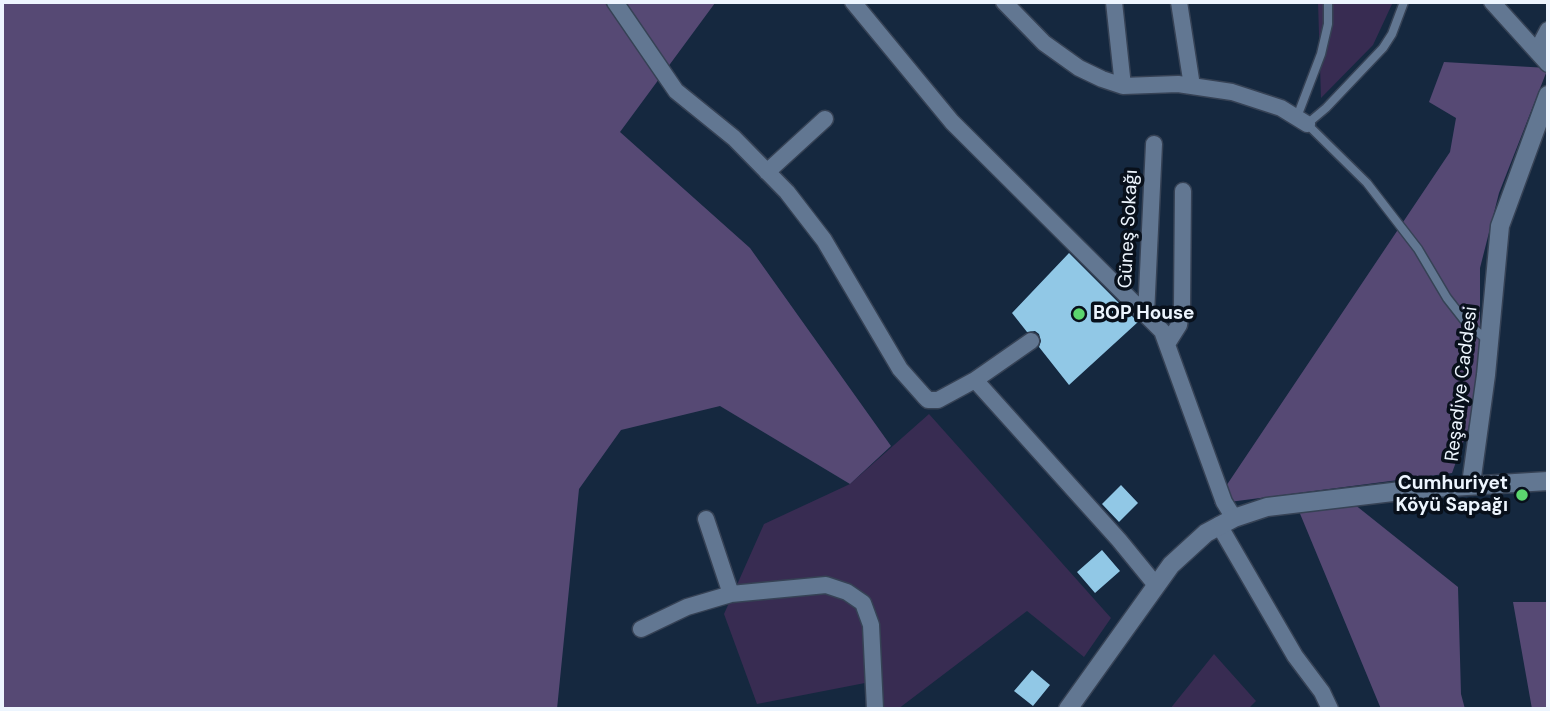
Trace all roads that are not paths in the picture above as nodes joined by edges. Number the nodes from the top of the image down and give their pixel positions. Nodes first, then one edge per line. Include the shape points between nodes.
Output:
1 (615, 2) edge
2 (853, 2) edge
3 (1004, 2) edge
4 (1114, 2) edge
5 (1179, 2) edge
6 (1328, 2) edge
7 (1404, 2) edge
8 (1492, 2) edge
9 (1548, 30) edge
10 (1537, 51) junction
11 (1548, 64) edge
12 (1123, 86) junction
13 (1192, 86) junction
14 (1548, 98) edge
15 (825, 119) dead end
16 (1302, 120) junction
17 (1154, 145) dead end
18 (767, 172) junction
19 (1183, 191) dead end
20 (1146, 315) junction
21 (1031, 341) dead end
22 (1489, 342) junction
23 (1167, 344) junction
24 (975, 380) junction
25 (1548, 481) edge
26 (1471, 484) junction
27 (706, 519) dead end
28 (1227, 522) junction
29 (1155, 584) junction
30 (731, 594) junction
31 (641, 629) dead end
32 (875, 709) edge
33 (1068, 709) edge
34 (1330, 709) edge

1 - 18 street via 676,91
2 - 20 street via 952,122
3 - 12 street via 1044,43 1079,68
4 - 12 street
5 - 13 street
6 - 16 lane via 1328,24
7 - 16 lane via 1392,34 1378,54 1326,108
8 - 10 street
9 - 10 street
10 - 11 street
12 - 13 street
13 - 16 street via 1232,92
14 - 22 street, Reşadiye Caddesi via 1500,226
15 - 18 street
16 - 22 lane via 1367,183 1418,249 1447,298
17 - 20 street, Güneş Sokağı
18 - 24 street via 824,240 900,369 924,396 937,400
19 - 23 street via 1182,305 1179,325
20 - 23 street via 1162,331
21 - 24 street
22 - 26 street, Reşadiye Caddesi
23 - 28 street via 1224,502
24 - 29 street
25 - 26 street
26 - 28 street, Reşadiye Caddesi via 1267,507
27 - 30 street
28 - 29 street, Reşadiye Caddesi via 1187,548
28 - 34 street via 1295,656
29 - 33 street, Reşadiye Caddesi
30 - 31 street via 687,607
30 - 32 street via 826,585 863,603 871,625

